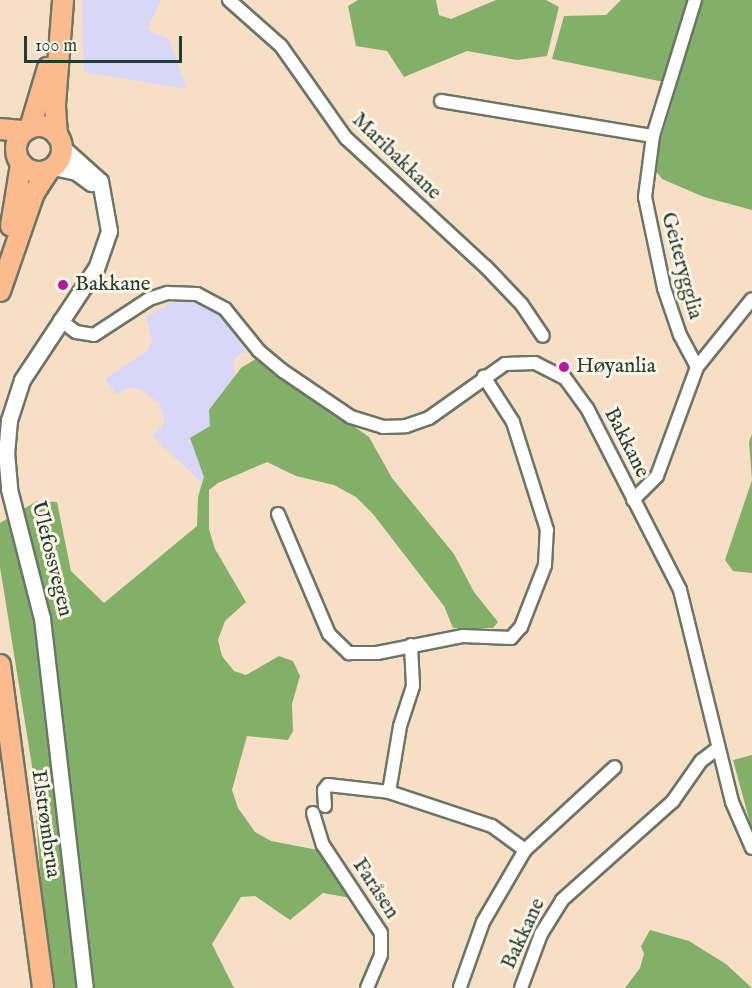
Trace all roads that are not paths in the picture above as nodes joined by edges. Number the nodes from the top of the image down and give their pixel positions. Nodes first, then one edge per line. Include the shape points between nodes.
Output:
1 (53, 0) edge
2 (63, 0) edge
3 (229, 0) edge
4 (695, 0) edge
5 (441, 101) dead end
6 (0, 129) edge
7 (28, 129) junction
8 (653, 136) junction
9 (59, 141) junction
10 (13, 155) edge
11 (51, 168) junction
12 (106, 202) junction
13 (0, 269) edge
14 (0, 291) edge
15 (752, 299) edge
16 (60, 320) junction
17 (543, 336) dead end
18 (697, 367) junction
19 (484, 376) junction
20 (633, 500) junction
21 (278, 514) dead end
22 (411, 645) junction
23 (0, 666) edge
24 (718, 748) junction
25 (615, 767) dead end
26 (390, 792) junction
27 (325, 806) dead end
28 (313, 813) dead end
29 (752, 848) edge
30 (525, 850) junction
31 (460, 987) edge
32 (43, 988) edge
33 (85, 988) edge
34 (368, 988) edge
35 (521, 988) edge

1 - 7 main road via 48,69
2 - 9 main road via 55,105
3 - 17 street, Maribakkane via 280,46 346,138 486,267 522,305
4 - 8 street, Geiterygglia
5 - 8 street
6 - 7 main road
7 - 9 main road via 47,128
7 - 10 main road via 18,139
8 - 18 street, Geiterygglia via 646,212 680,335
9 - 11 main road
9 - 12 street, Ulefossvegen via 100,181
10 - 11 main road via 34,171
10 - 13 main road
11 - 12 street via 87,179
11 - 14 main road via 34,194
12 - 16 street, Ulefossvegen via 109,231 102,256
15 - 18 street
16 - 19 street, Bakkane via 76,332 94,335 149,299 168,293 197,294 225,309 259,351 283,371 351,417 383,427 406,426 429,418
16 - 33 street, Ulefossvegen via 31,364 14,400 6,437 6,473 42,618
18 - 20 street via 657,476
19 - 20 street, Bakkane via 505,364 524,362 546,366 565,378 587,408
19 - 22 street via 513,422 547,530 545,565 521,627 511,638 463,636
20 - 24 street, Bakkane via 680,590
21 - 22 street via 337,645 363,655
22 - 26 street via 413,686 400,726
23 - 32 main road, Elstrømbrua
24 - 29 street, Bakkane via 736,818
24 - 35 street, Bakkane via 701,761 673,801 561,900 535,947
25 - 30 street
26 - 27 street via 328,784 324,790
26 - 30 street via 492,826
28 - 34 street, Faråsen via 323,844 381,933 381,955
30 - 31 street via 483,922

